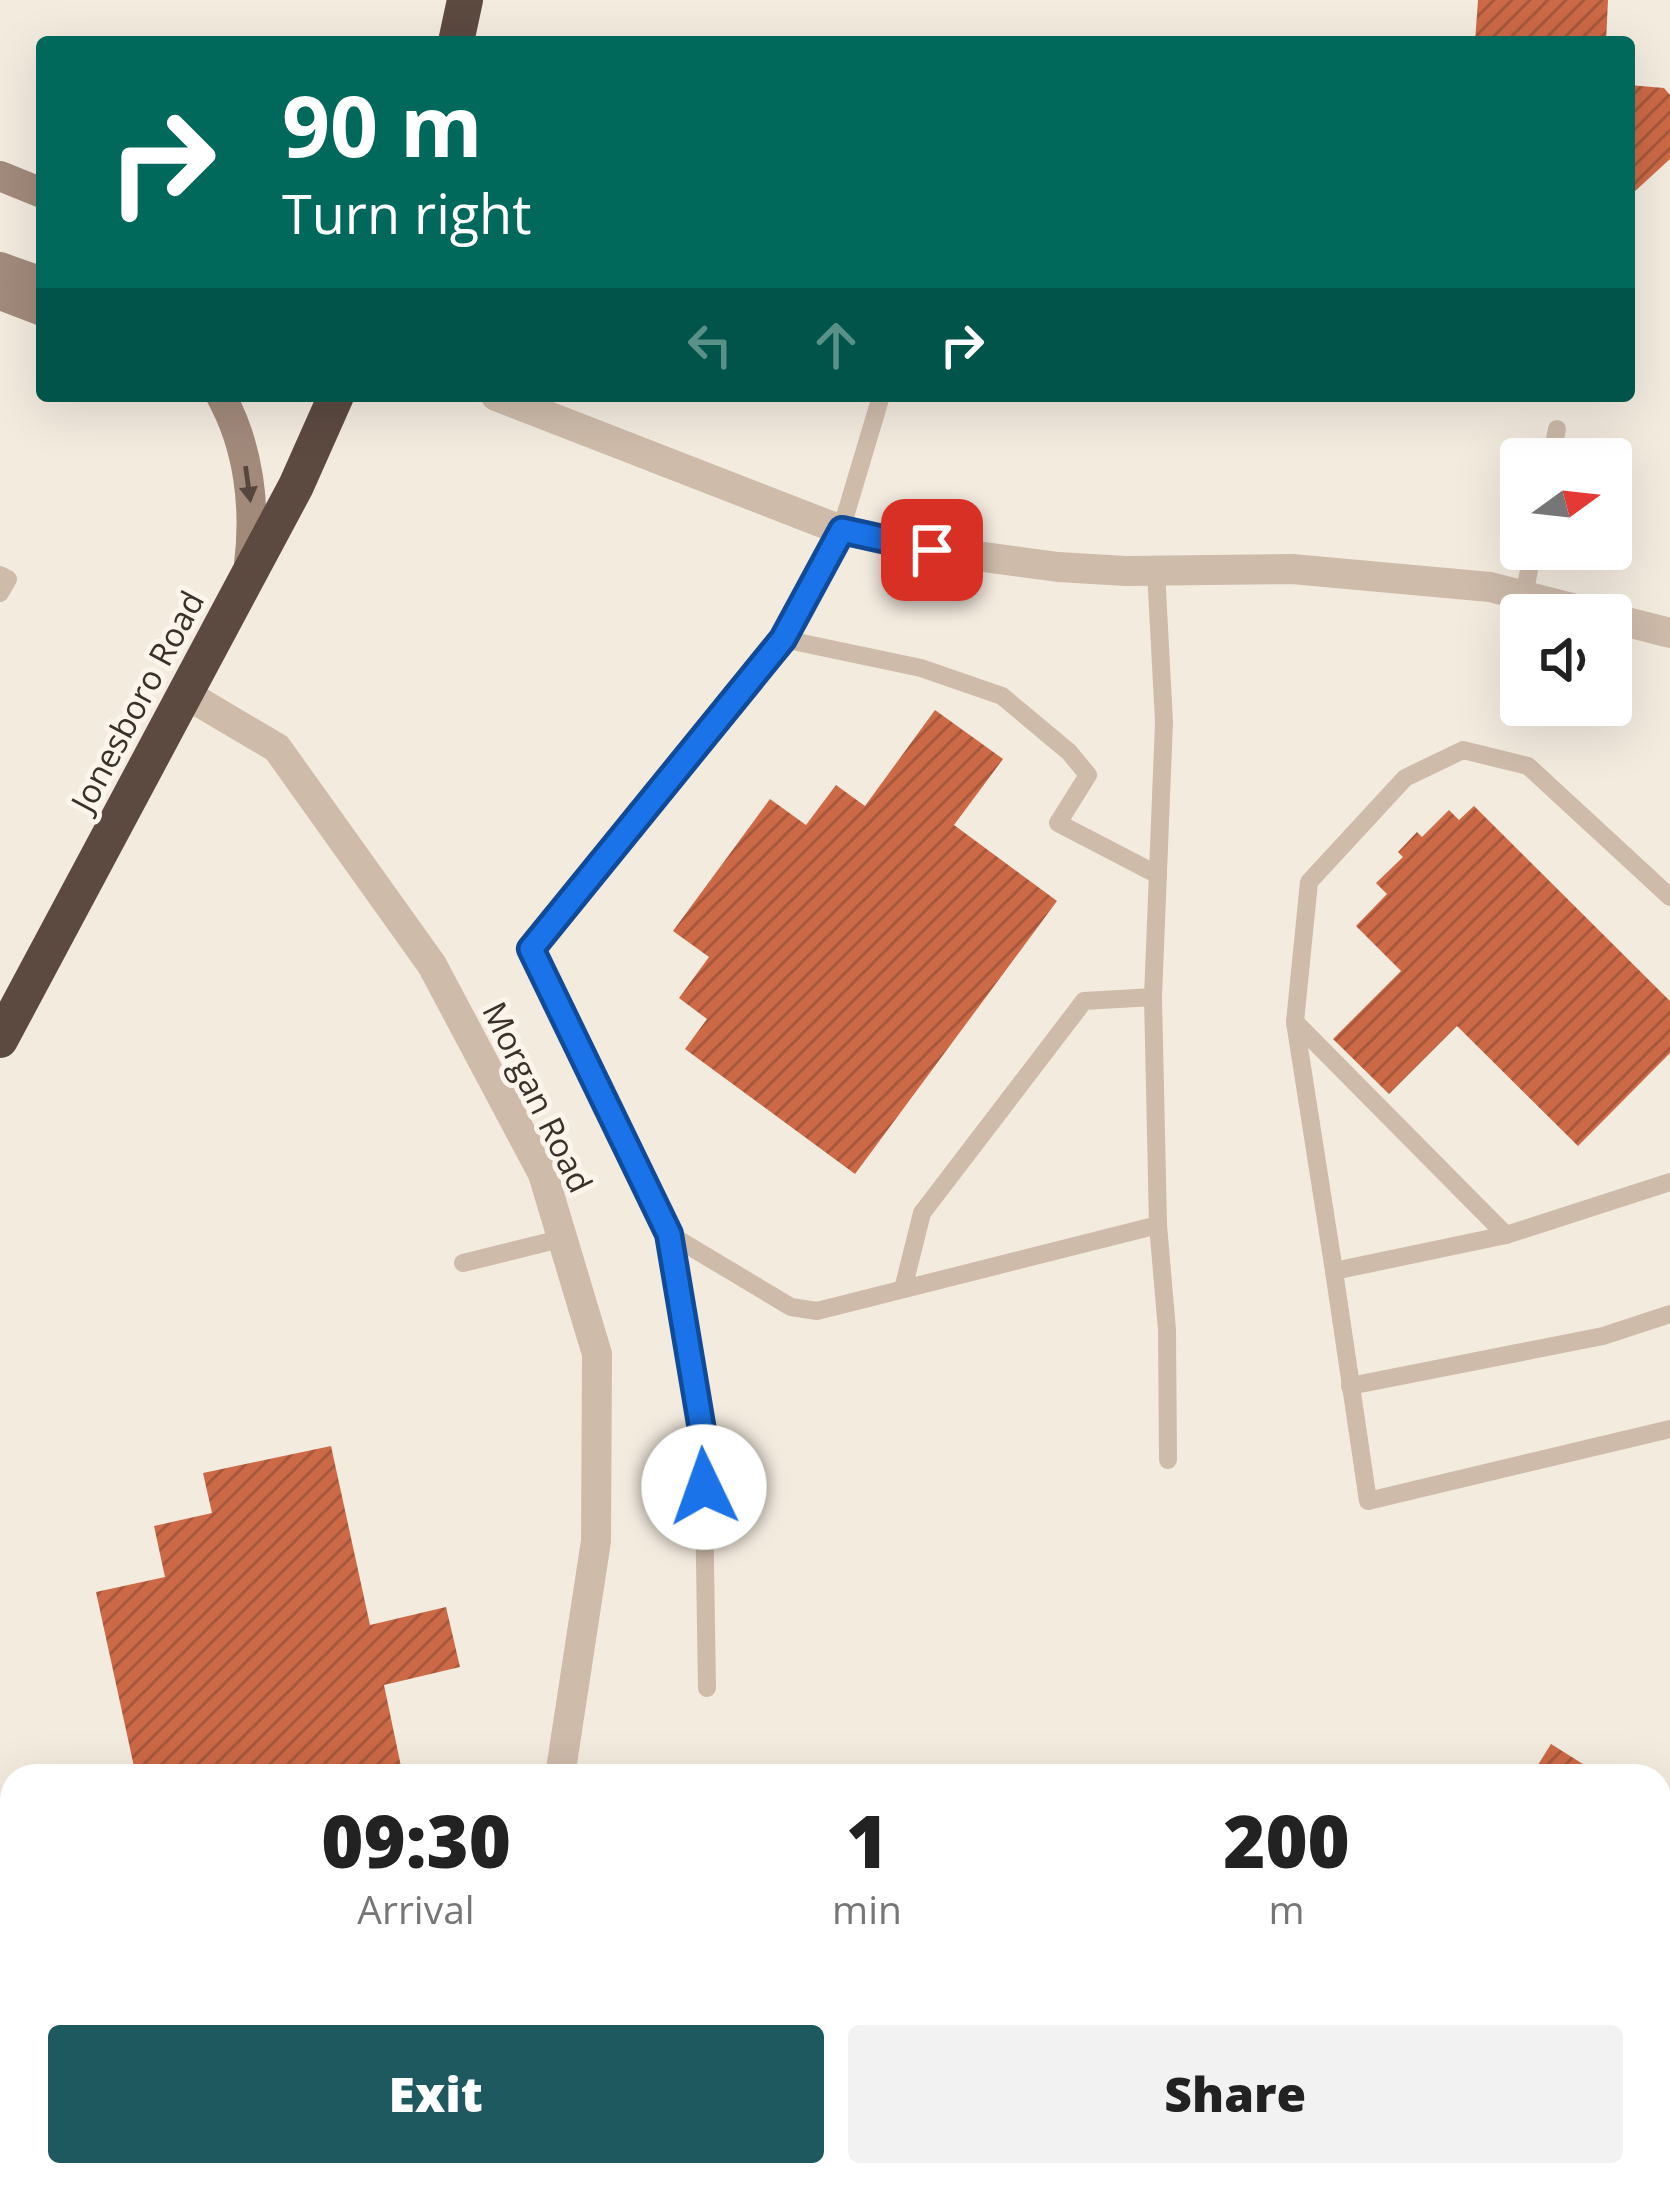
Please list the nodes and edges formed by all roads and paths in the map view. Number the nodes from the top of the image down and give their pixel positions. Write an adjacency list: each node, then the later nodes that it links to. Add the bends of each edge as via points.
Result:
1 (465, 0): 2 (highway)
2 (456, 36)
3 (0, 176): 4 (street)
4 (36, 191)
5 (0, 267): 6 (street)
6 (36, 280)
7 (0, 296): 8 (street)
8 (36, 309)
9 (224, 402): 18 (street, one-way to 18, via 249,485)
10 (333, 402): 18 (highway, Jonesboro Road)
11 (511, 402): 15 (street)
12 (878, 402): 15 (lane)
13 (1557, 429): 14 (lane)
14 (1555, 438)
15 (842, 530): 16 (street, via 1011,562); 23 (lane)
16 (1156, 571): 20 (street, via 1292,569); 25 (lane, via 1164,722)
17 (0, 575): 19 (lane, via 8,579)
18 (248, 578): 24 (highway, Jonesboro Road)
19 (0, 593)
20 (1516, 594)
21 (1632, 623): 22 (street)
22 (1670, 633)
23 (783, 639): 25 (lane, via 920,668 1002,696 1088,775 1058,823); 32 (lane, via 531,949)
24 (184, 693): 29 (highway, Jonesboro Road); 34 (street, Morgan Road, via 277,748 432,965 543,1174)
25 (1158, 875): 27 (lane)
26 (1670, 897): 28 (lane, via 1528,766 1463,750 1405,778 1309,882)
27 (1153, 997): 31 (lane); 37 (lane, via 1084,1001 922,1213)
28 (1295, 1022): 33 (lane); 36 (lane)
29 (1, 1034)
30 (1670, 1182): 33 (lane)
31 (1158, 1225): 37 (lane); 41 (lane)
32 (669, 1234): 37 (lane, via 791,1306 817,1311); 42 (lane, via 703,1436)
33 (1506, 1235): 36 (lane)
34 (564, 1238): 35 (lane); 43 (street, Morgan Road, via 597,1354 596,1541)
35 (463, 1263)
36 (1334, 1271): 39 (lane)
37 (903, 1289)
38 (1670, 1314): 39 (lane, via 1603,1336)
39 (1350, 1386): 40 (lane, via 1368,1501)
40 (1670, 1429)
41 (1168, 1460)
42 (707, 1688)
43 (562, 1764)

